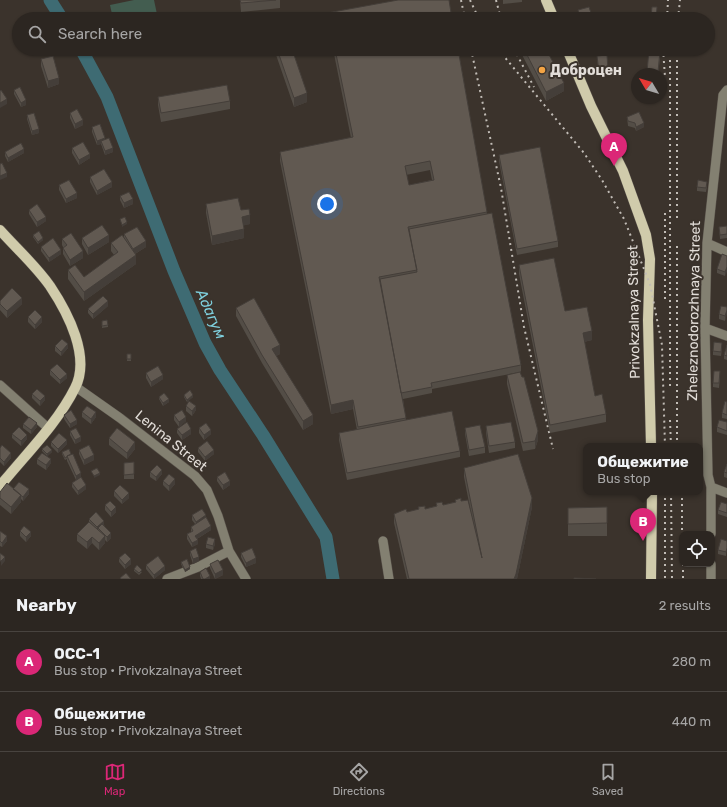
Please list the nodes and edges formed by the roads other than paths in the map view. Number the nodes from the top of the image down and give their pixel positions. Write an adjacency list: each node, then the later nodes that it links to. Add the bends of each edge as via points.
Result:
1 (546, 0): 2 (main road)
2 (551, 12)
3 (570, 56): 14 (main road, Privokzalnaya Street, via 623,171 646,236 650,259 648,320)
4 (727, 90): 5 (street, Zheleznodorozhnaya Street, via 722,95)
5 (725, 110): 7 (street, Zheleznodorozhnaya Street)
6 (0, 230): 12 (main road, via 50,286 78,340 81,368)
7 (707, 243): 8 (street); 9 (street, Zheleznodorozhnaya Street)
8 (727, 252)
9 (705, 328): 10 (street); 16 (street, Zheleznodorozhnaya Street, via 708,476)
10 (727, 336)
11 (0, 385): 13 (street)
12 (76, 387): 13 (main road); 21 (street, Lenina Street, via 195,476 215,507)
13 (48, 428): 15 (main road)
14 (651, 443)
15 (0, 486)
16 (711, 487): 17 (street); 19 (street, Zheleznodorozhnaya Street)
17 (727, 493)
18 (652, 495): 26 (main road)
19 (711, 531)
20 (383, 541): 25 (street)
21 (229, 551): 23 (street); 24 (street, Lenina Street)
22 (711, 567): 27 (street)
23 (167, 579)
24 (246, 579)
25 (389, 579)
26 (651, 579)
27 (711, 579)

